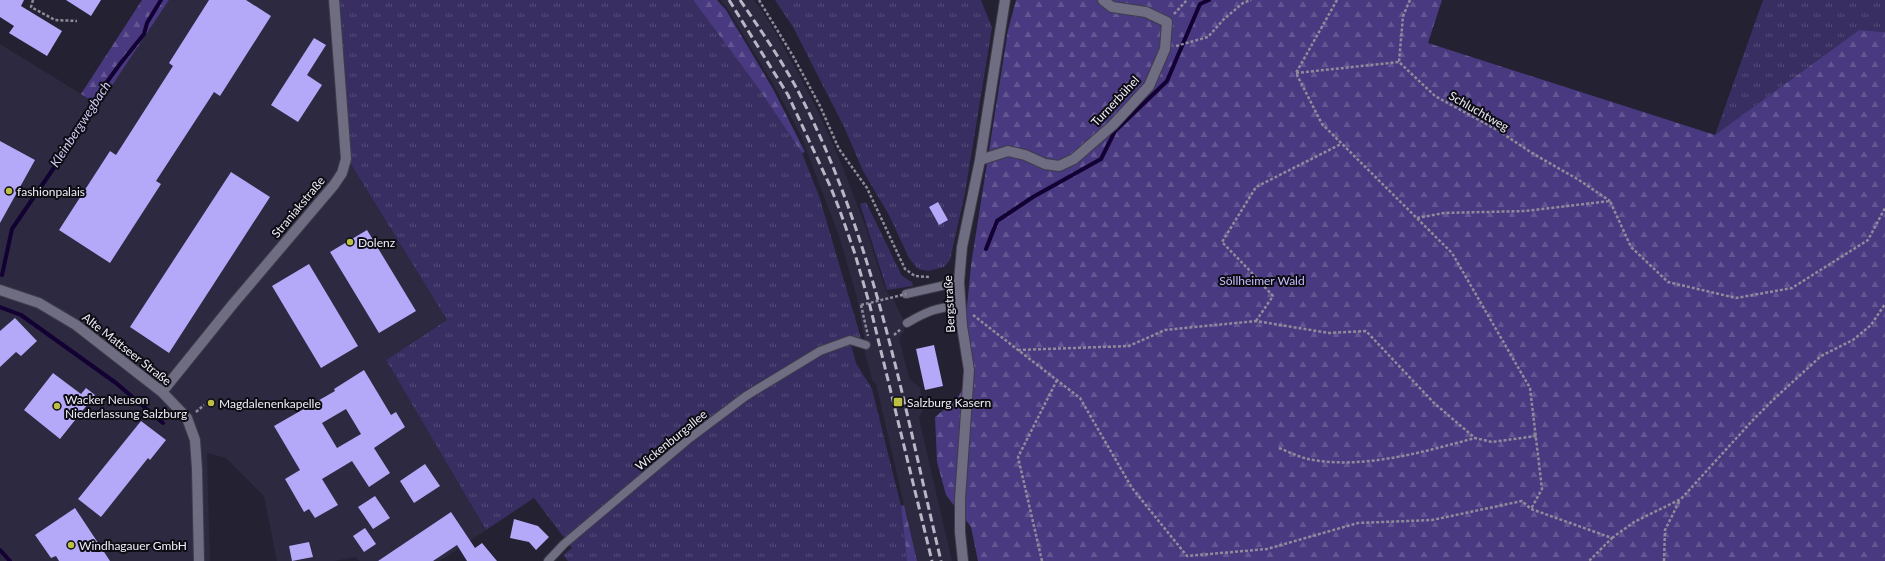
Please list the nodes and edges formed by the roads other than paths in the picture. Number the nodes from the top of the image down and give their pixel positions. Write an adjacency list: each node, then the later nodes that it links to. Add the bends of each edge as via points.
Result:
1 (334, 0): 11 (street, Straniakstraße, via 346,160 342,173)
2 (1103, 0): 4 (street, Turnerbühel, via 1112,7 1146,12 1167,22 1165,49 1149,86 1113,125 1074,159 1059,166 1045,164 1008,151)
3 (1004, 3): 4 (street, Bergstraße)
4 (980, 160): 5 (street, Bergstraße, via 962,247)
5 (959, 282): 7 (lane); 8 (street, Bergstraße)
6 (0, 290): 11 (street, Alte Mattseer Straße, via 39,303 76,325)
7 (906, 294)
8 (961, 307): 9 (lane, via 934,308); 14 (street, Bergstraße, via 969,370 960,499)
9 (907, 323)
10 (867, 343): 13 (lane, Wickenburgallee, via 850,340 820,351 746,396 690,438 564,544)
11 (162, 392): 12 (street, Alte Mattseer Straße, via 187,418 194,440)
12 (199, 561)
13 (548, 561)
14 (962, 561)

